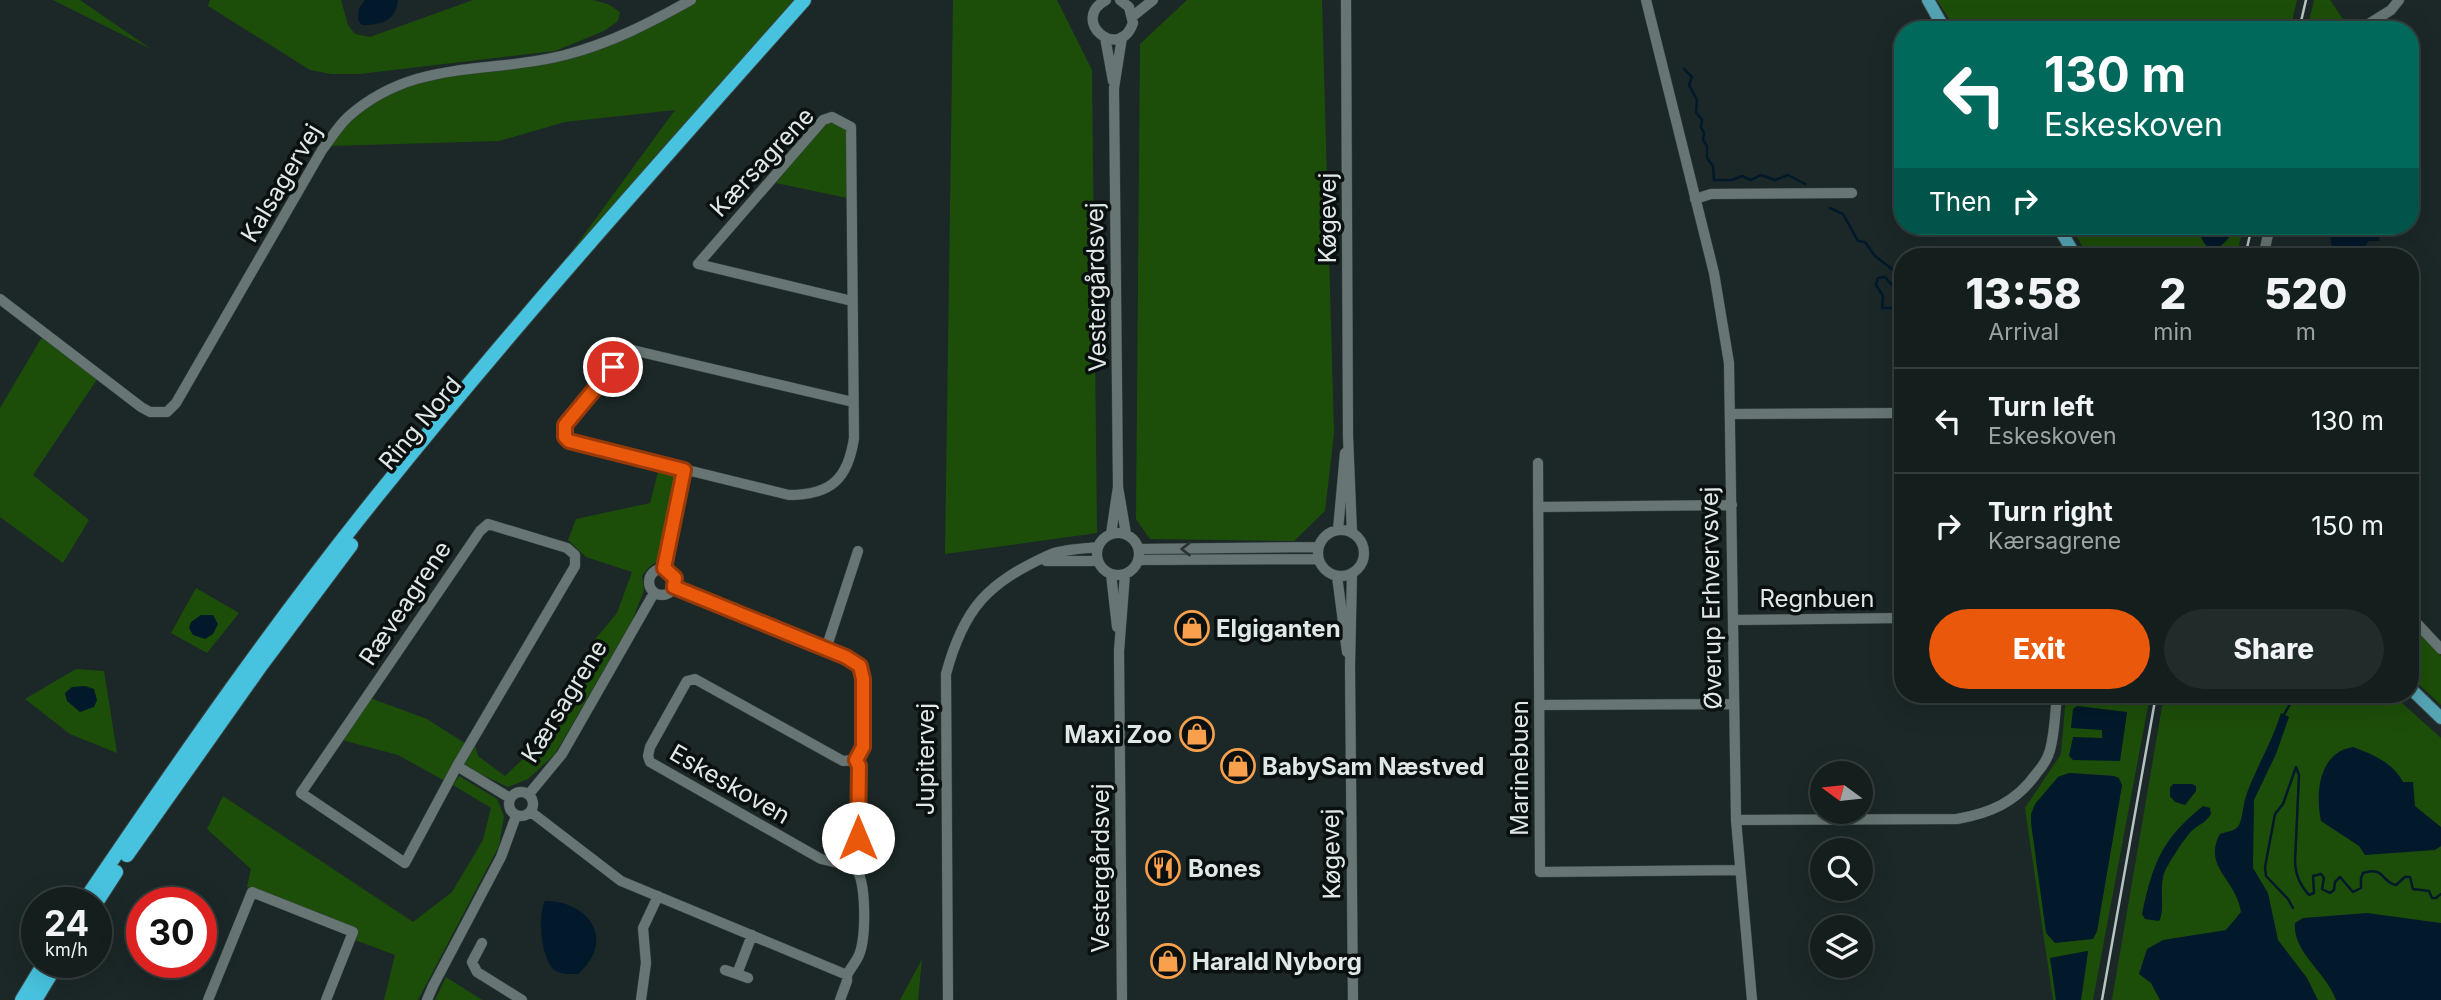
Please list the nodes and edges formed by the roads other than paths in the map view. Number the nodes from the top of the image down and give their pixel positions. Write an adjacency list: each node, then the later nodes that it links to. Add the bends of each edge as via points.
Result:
1 (691, 0): 19 (street, Kalsagervej, via 609,43 562,56 433,74 401,83 346,118 322,150 167,412 141,407)
2 (804, 0): 69 (highway, via 390,480 253,657)
3 (816, 0): 70 (highway, Ring Nord, via 539,314 397,486 262,664)
4 (1106, 0): 14 (street, Vestergårdsvej, via 1096,8 1093,21)
5 (1153, 0): 11 (street)
6 (1346, 0): 24 (street, Køgevej)
7 (1644, 0): 18 (street, Øverup Erhvervsvej)
8 (1928, 0): 12 (main road)
9 (2399, 0): 13 (street)
10 (1126, 1): 11 (street)
11 (1133, 16): 15 (street, Vestergårdsvej, via 1131,29)
12 (1940, 21)
13 (2373, 21)
14 (1105, 37): 15 (street); 16 (street, Vestergårdsvej)
15 (1122, 37): 16 (street, Vestergårdsvej)
16 (1114, 88): 27 (street, Vestergårdsvej)
17 (1852, 193): 18 (street, via 1711,194)
18 (1696, 199): 23 (street, Øverup Erhvervsvej, via 1726,333)
19 (0, 299)
20 (852, 301): 20 (street, Kærsagrene, via 851,127 832,117 823,120 698,264); 21 (street, Kærsagrene)
21 (853, 402): 26 (street, Kærsagrene, via 854,438 846,470 820,491 789,495); 26 (street, Kærsagrene, via 628,349 565,425 565,437)
22 (1894, 413): 23 (street)
23 (1730, 414): 28 (street, Øverup Erhvervsvej)
24 (1348, 436): 30 (street, Køgevej); 31 (street, Køgevej)
25 (1538, 463): 29 (street, Marinebuen)
26 (684, 470): 41 (street)
27 (1118, 486): 32 (street, Vestergårdsvej); 33 (street, Vestergårdsvej)
28 (1731, 505): 29 (street); 49 (street, Øverup Erhvervsvej)
29 (1538, 506): 58 (street, Marinebuen)
30 (1338, 530): 31 (street); 35 (street, via 1324,537)
31 (1352, 533): 42 (street, via 1364,550 1362,563)
32 (1111, 534): 33 (street); 34 (street)
33 (1126, 534): 37 (street)
34 (1098, 547): 39 (street, Jupitervej, via 1049,555); 40 (street)
35 (1318, 547): 37 (street, one-way to 37); 38 (street)
36 (858, 551): 51 (street)
37 (1139, 554): 38 (street); 44 (street)
38 (1318, 559): 45 (street, via 1323,569)
39 (1042, 561): 40 (street, Jupitervej); 88 (street, Jupitervej, via 1024,566 978,602 965,620 946,674)
40 (1098, 561): 43 (street)
41 (664, 568): 46 (street, via 675,578); 47 (street, via 653,571 649,578)
42 (1352, 573): 45 (street); 54 (street, Køgevej)
43 (1111, 574): 44 (street); 53 (street, Vestergårdsvej)
44 (1125, 574): 53 (street, Vestergårdsvej)
45 (1337, 576): 54 (street, Køgevej)
46 (674, 587): 47 (street, via 663,595); 51 (street)
47 (654, 593): 62 (street, Kærsagrene, via 562,754)
48 (1894, 618): 49 (street, Regnbuen)
49 (1733, 620): 57 (street, Øverup Erhvervsvej)
50 (2419, 626): 52 (street)
51 (826, 649): 60 (street, via 855,662 863,672 863,747)
52 (2441, 649)
53 (1119, 651): 89 (street, Vestergårdsvej)
54 (1350, 666): 90 (street, Køgevej)
55 (2419, 697): 59 (main road)
56 (2056, 703): 66 (street, via 2050,752 2039,771 2007,803 1984,814 1957,819)
57 (1733, 704): 58 (street); 66 (street, Øverup Erhvervsvej)
58 (1539, 705): 68 (street, Marinebuen, via 1540,872)
59 (2441, 718)
60 (856, 760): 67 (street); 67 (street, Eskeskoven, via 843,761 695,679 682,688 648,756 656,766 821,859)
61 (457, 766): 61 (street, Ræveagrene, via 575,566 575,555 567,548 488,524 480,531 302,793 405,863); 63 (street)
62 (529, 794): 63 (street, via 517,792); 64 (street, via 534,805)
63 (510, 798): 65 (street, via 510,810)
64 (531, 812): 65 (street); 71 (street, via 621,881)
65 (516, 816): 84 (street, via 501,857)
66 (1736, 820): 68 (street, Øverup Erhvervsvej)
67 (855, 867): 76 (street, via 863,880 863,939)
68 (1740, 870): 91 (street, Øverup Erhvervsvej)
69 (94, 887)
70 (107, 887)
71 (658, 896): 72 (street); 86 (street, via 643,928 646,963)
72 (752, 935): 75 (street); 76 (street)
73 (482, 943): 85 (street, via 472,962 477,972)
74 (725, 970): 75 (street)
75 (737, 974): 79 (street)
76 (847, 975): 87 (street)
77 (35, 978): 80 (highway)
78 (48, 978): 81 (highway)
79 (748, 978)
80 (22, 1000)
81 (35, 1000)
82 (208, 1000): 83 (street, via 252,892 353,932)
83 (326, 1000)
84 (427, 1000)
85 (522, 1000)
86 (640, 1000)
87 (840, 1000)
88 (947, 1000)
89 (1122, 1000)
90 (1353, 1000)
91 (1752, 1000)

